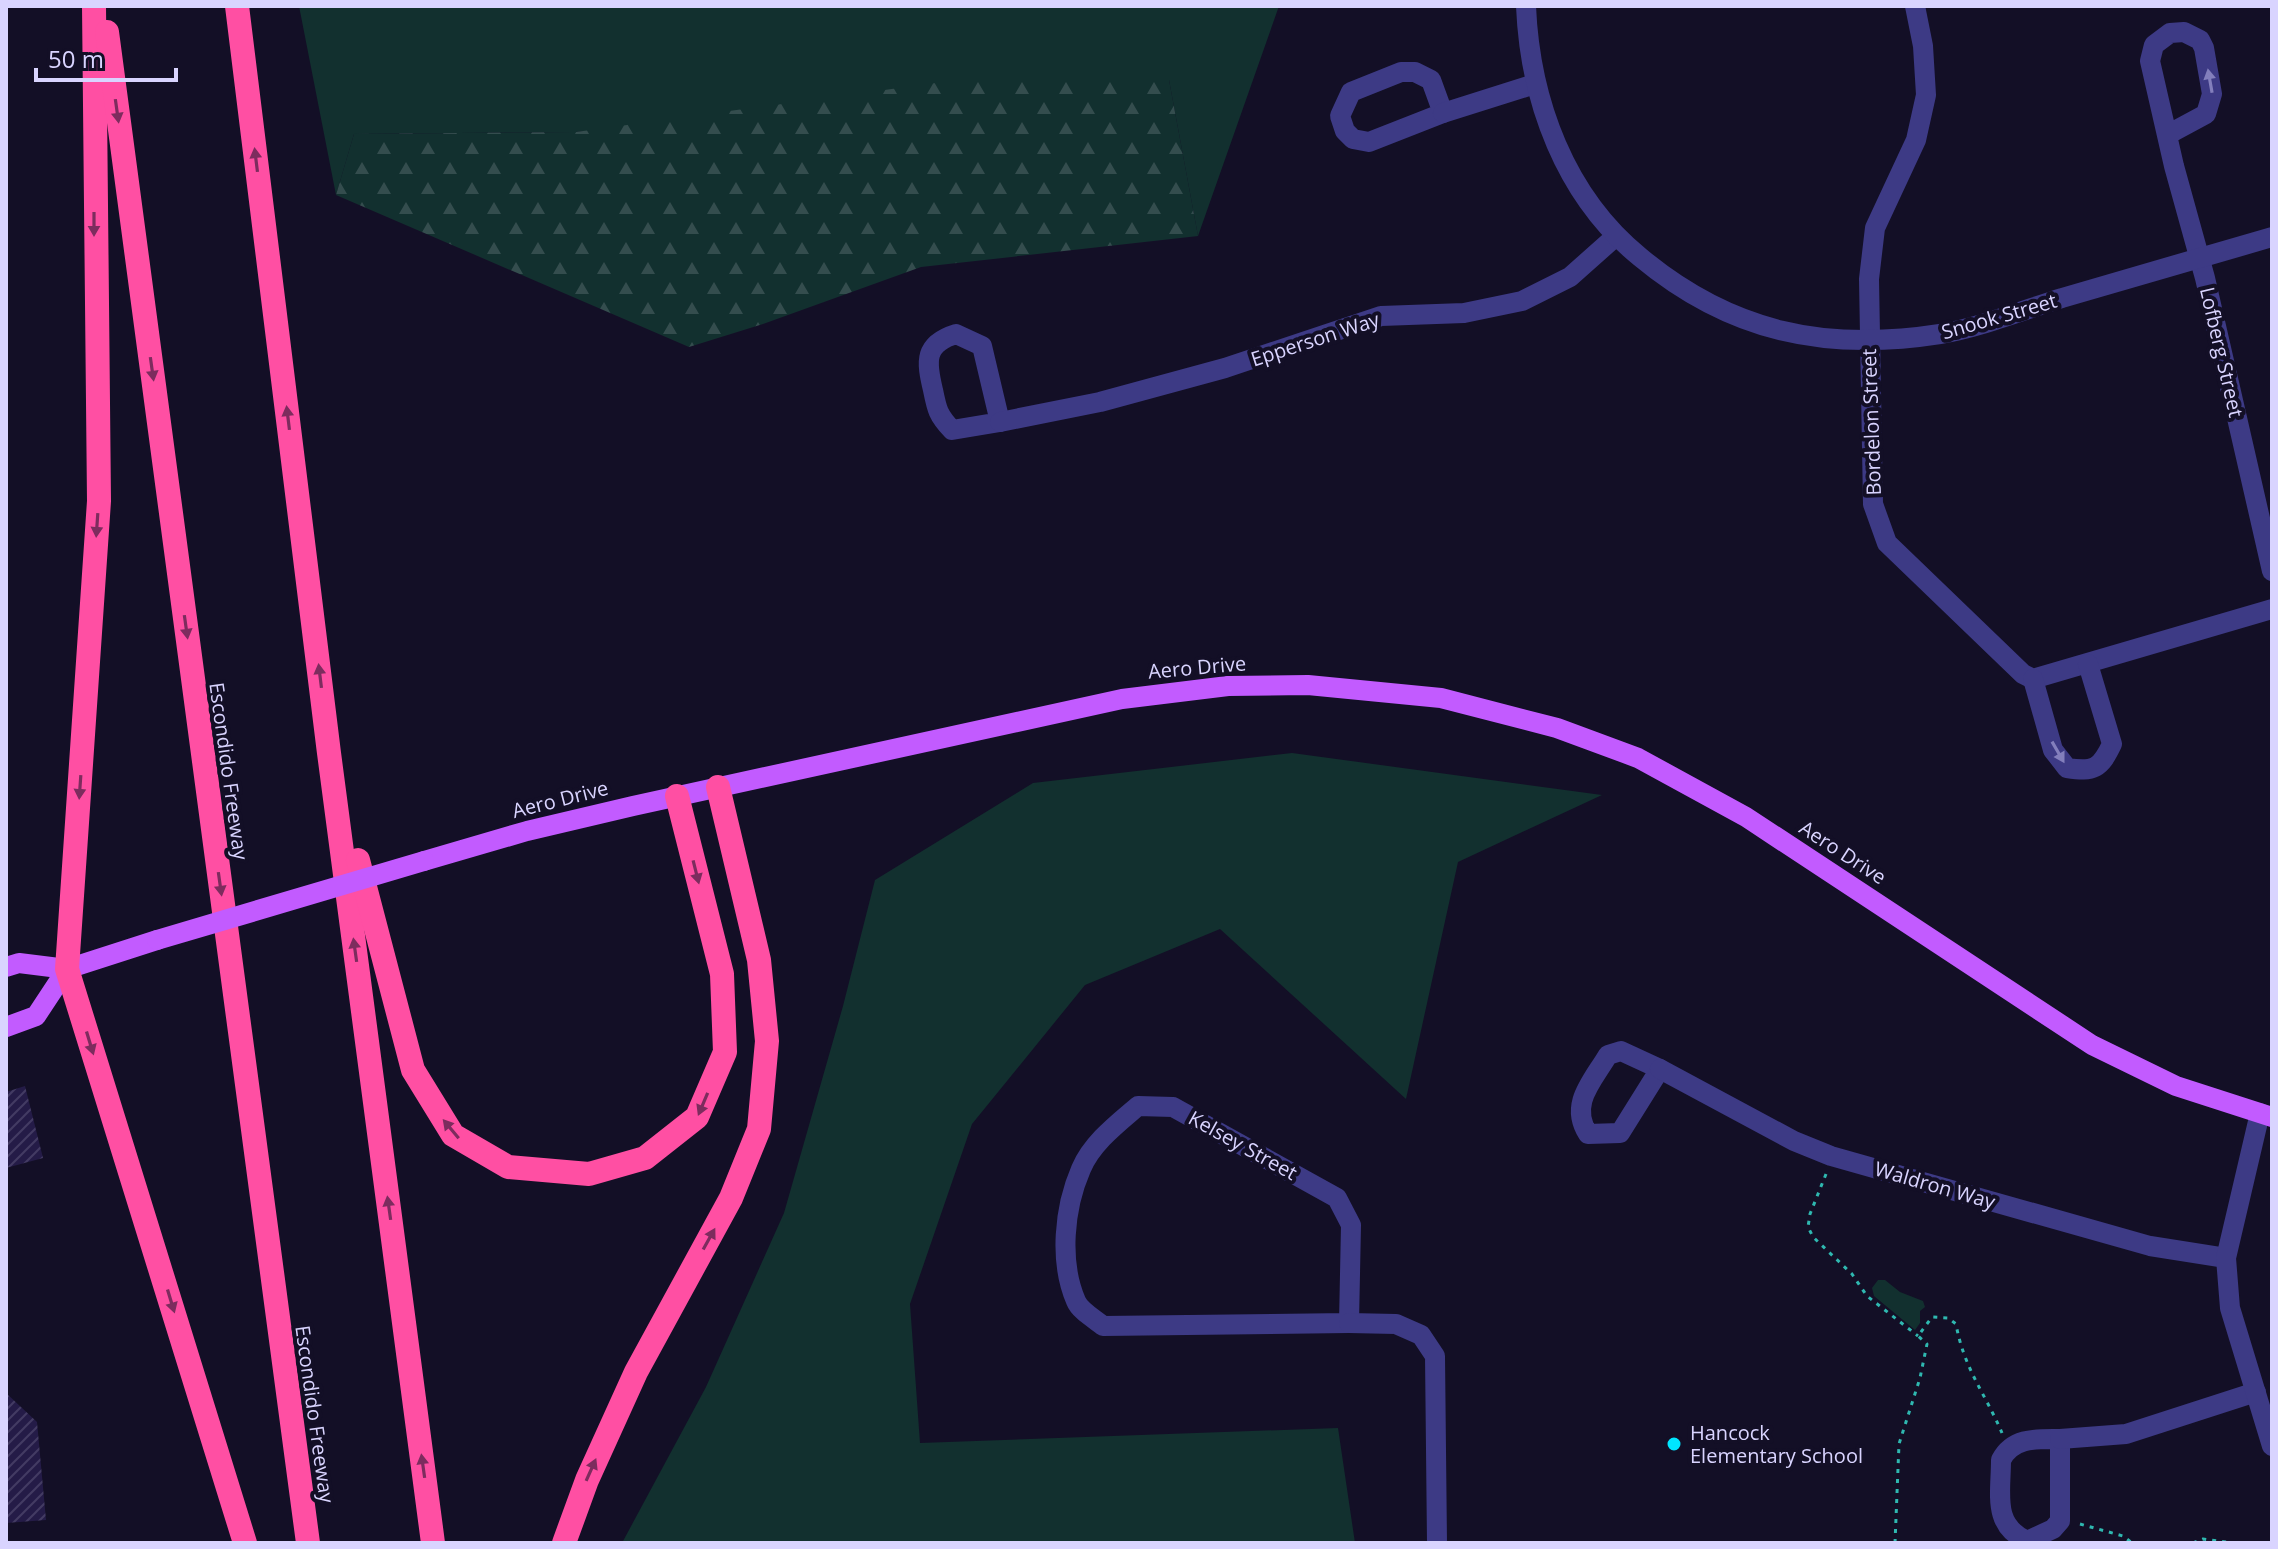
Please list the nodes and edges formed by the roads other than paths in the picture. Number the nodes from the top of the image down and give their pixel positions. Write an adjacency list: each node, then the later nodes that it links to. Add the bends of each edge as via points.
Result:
1 (94, 6): 22 (highway, one-way to 22, via 99,501)
2 (103, 6): 32 (highway, Escondido Freeway, one-way to 32)
3 (237, 6): 18 (highway, one-way to 3)
4 (1526, 6): 6 (street, Snook Street)
5 (1915, 6): 12 (street, Bordelon Street, via 1926,95 1916,140 1875,228)
6 (1535, 84): 7 (street); 9 (street, Snook Street, via 1552,135 1582,193)
7 (1443, 113): 7 (street, via 1431,80 1401,72 1351,92 1340,116 1353,139 1369,142)
8 (2167, 135): 8 (street, Lofberg Street, one-way to 8, via 2206,114 2212,94 2204,48 2184,32 2170,33 2154,45 2150,61); 11 (street, Lofberg Street)
9 (1615, 237): 12 (street, Snook Street, via 1672,284 1738,318 1810,339); 13 (street, Epperson Way, via 1570,277 1522,301 1464,313 1381,316 1225,368)
10 (2272, 237): 11 (street, Snook Street)
11 (2200, 257): 12 (street, Snook Street, via 1943,334); 14 (street, Lofberg Street)
12 (1869, 342): 17 (street, Bordelon Street, via 1873,504 1887,543)
13 (1000, 422): 13 (street, Epperson Way, via 982,346 956,334 941,339 927,364 939,416 952,430)
14 (2272, 571)
15 (2272, 609): 16 (street)
16 (2088, 664): 17 (street); 17 (street, one-way to 16, via 2053,750 2067,768 2087,771 2103,762 2112,744)
17 (2033, 679)
18 (329, 753): 20 (highway, one-way to 18, via 722,974 725,1052 697,1117 645,1158 589,1174 508,1167 453,1135 413,1070); 33 (highway, one-way to 18)
19 (718, 787): 20 (main road, Aero Drive); 25 (main road, Aero Drive, via 1137,697 1228,686 1308,685 1441,698 1557,728 1638,758 1746,817 2092,1045 2176,1086); 34 (highway, one-way to 19, via 636,1372 731,1198 759,1129 767,1041 759,960)
20 (677, 796): 22 (main road, Aero Drive, bridge, via 527,831)
21 (6, 967): 22 (main road, Aero Drive, via 19,963)
22 (67, 969): 23 (main road, via 36,1016); 31 (highway, one-way to 31)
23 (6, 1027)
24 (1660, 1069): 24 (street, Waldron Way, via 1621,1051 1608,1055 1579,1105 1579,1121 1588,1134 1620,1133); 26 (street, Waldron Way, via 1834,1157 2150,1246)
25 (2268, 1113): 26 (street)
26 (2226, 1258): 28 (street, via 2230,1308)
27 (1349, 1323): 27 (street, Kelsey Street, via 1103,1326 1077,1304 1067,1267 1067,1213 1081,1168 1104,1135 1138,1106 1173,1107 1337,1198 1351,1225); 35 (street, Kelsey Street, via 1396,1324 1421,1335 1435,1356)
28 (2256, 1392): 29 (street, via 2126,1434); 30 (street)
29 (2060, 1439): 29 (street, via 2060,1521 2027,1541 2011,1534 2001,1516 2001,1460 2023,1440)
30 (2272, 1446)
31 (245, 1543)
32 (308, 1543)
33 (433, 1543)
34 (564, 1543)
35 (1437, 1543)

